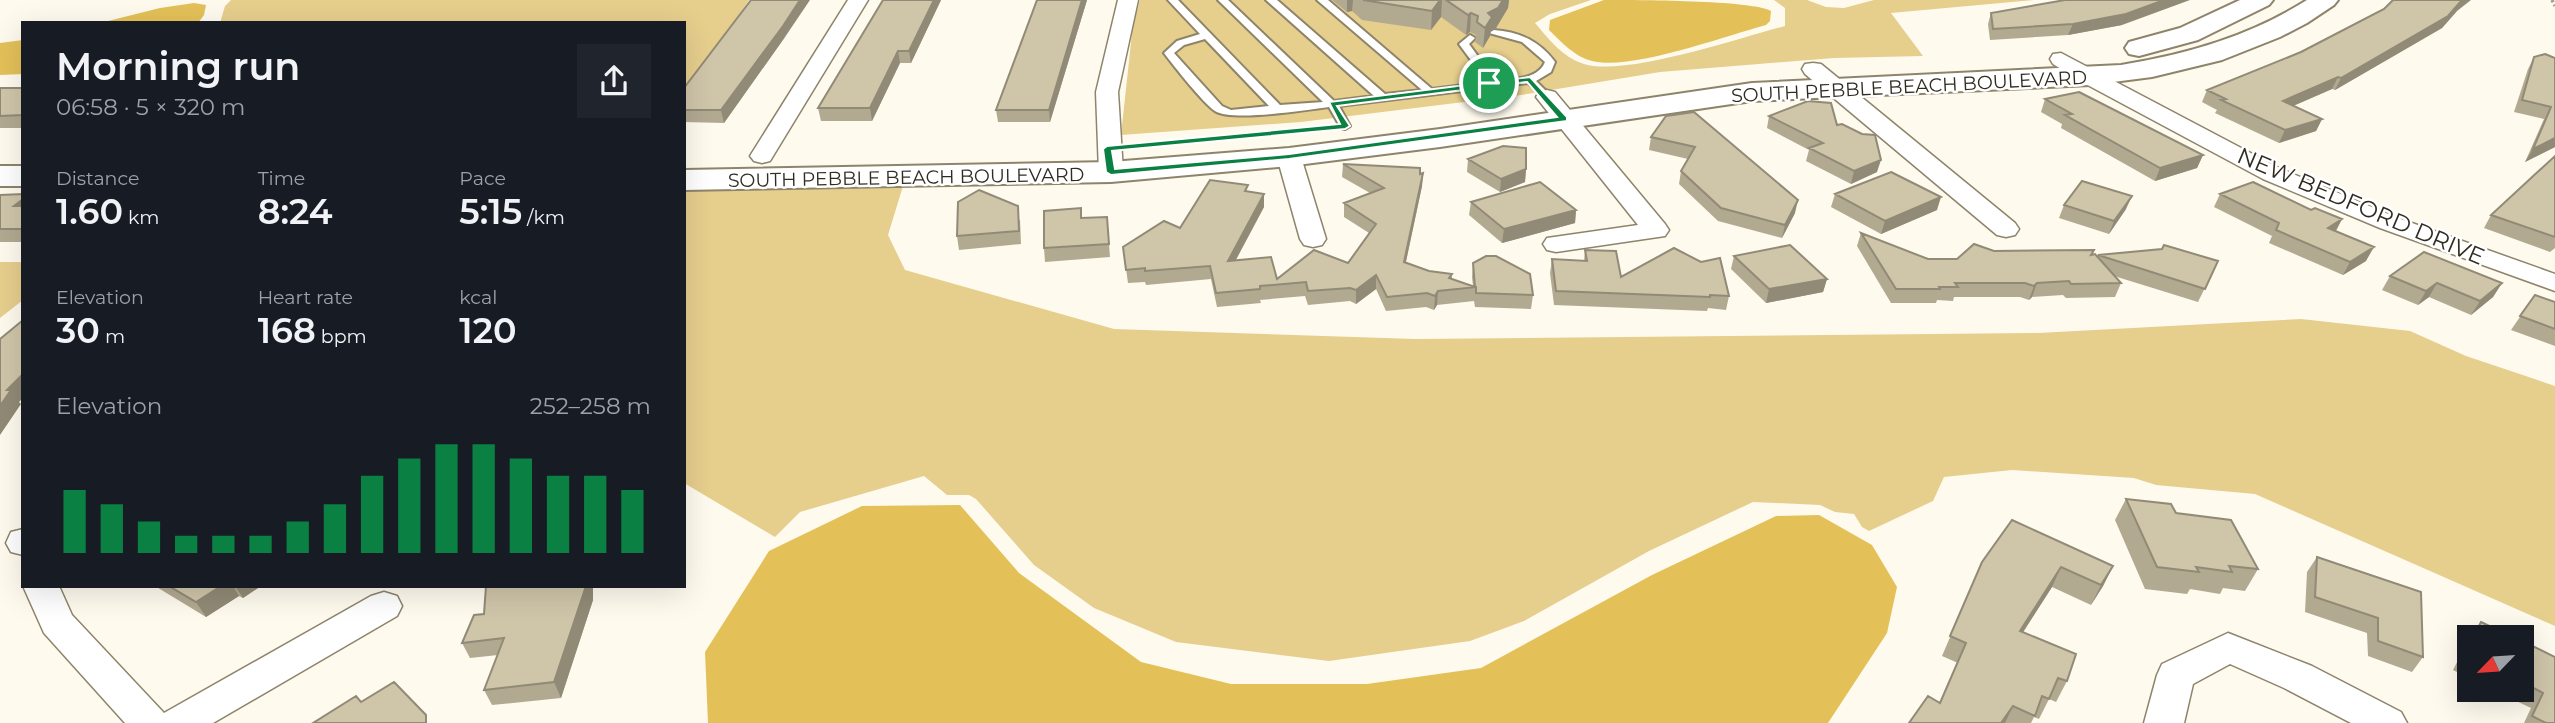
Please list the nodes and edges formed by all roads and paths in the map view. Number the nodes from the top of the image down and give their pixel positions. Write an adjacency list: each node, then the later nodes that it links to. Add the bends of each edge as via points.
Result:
1 (858, 0): 27 (street)
2 (1128, 0): 29 (street, via 1107,92)
3 (1174, 0): 12 (lane)
4 (1223, 0): 23 (lane)
5 (1272, 0): 20 (lane)
6 (1322, 0): 19 (lane)
7 (2260, 0): 14 (street, SOUTH PEBBLE BEACH BOULEVARD, via 2189,34 2136,49)
8 (2325, 0): 16 (street, SOUTH PEBBLE BEACH BOULEVARD, via 2297,19 2219,53 2166,67)
9 (2552, 0): 10 (path)
10 (2555, 6)
11 (1494, 33): 21 (lane, via 1515,34 1538,47 1550,62)
12 (1207, 36): 22 (lane); 22 (lane, via 1180,43 1169,53 1218,108 1230,113)
13 (1470, 38): 17 (lane, via 1464,44 1469,54)
14 (2061, 59): 15 (street, SOUTH PEBBLE BEACH BOULEVARD); 16 (street, NEW BEDFORD DRIVE)
15 (1813, 69): 18 (street); 21 (street, SOUTH PEBBLE BEACH BOULEVARD, via 1732,71)
16 (2090, 78): 18 (street, SOUTH PEBBLE BEACH BOULEVARD); 36 (street, NEW BEDFORD DRIVE, via 2272,173 2389,223)
17 (1504, 82): 19 (lane); 21 (lane)
18 (1836, 89): 21 (street, SOUTH PEBBLE BEACH BOULEVARD); 33 (street)
19 (1428, 90): 20 (lane)
20 (1382, 97): 23 (lane)
21 (1547, 99): 23 (street, SOUTH PEBBLE BEACH BOULEVARD); 28 (street, SOUTH PEBBLE BEACH BOULEVARD); 35 (street, via 1656,230)
22 (1278, 110): 23 (lane)
23 (1339, 115): 29 (street, SOUTH PEBBLE BEACH BOULEVARD)
24 (0, 150): 25 (street)
25 (21, 150)
26 (686, 155): 27 (street, SOUTH PEBBLE BEACH BOULEVARD)
27 (762, 156): 29 (street, SOUTH PEBBLE BEACH BOULEVARD)
28 (1289, 157): 29 (street, SOUTH PEBBLE BEACH BOULEVARD); 34 (street)
29 (1109, 160): 32 (street, SOUTH PEBBLE BEACH BOULEVARD, via 802,180)
30 (0, 176): 31 (street)
31 (21, 176)
32 (686, 180)
33 (2006, 229)
34 (1313, 239)
35 (1556, 244)
36 (2555, 283)
37 (42, 588): 39 (street, via 57,623)
38 (384, 606): 40 (street)
39 (149, 723)
40 (179, 723)
41 (2164, 723): 42 (street, via 2176,675 2228,647)
42 (2387, 723)

